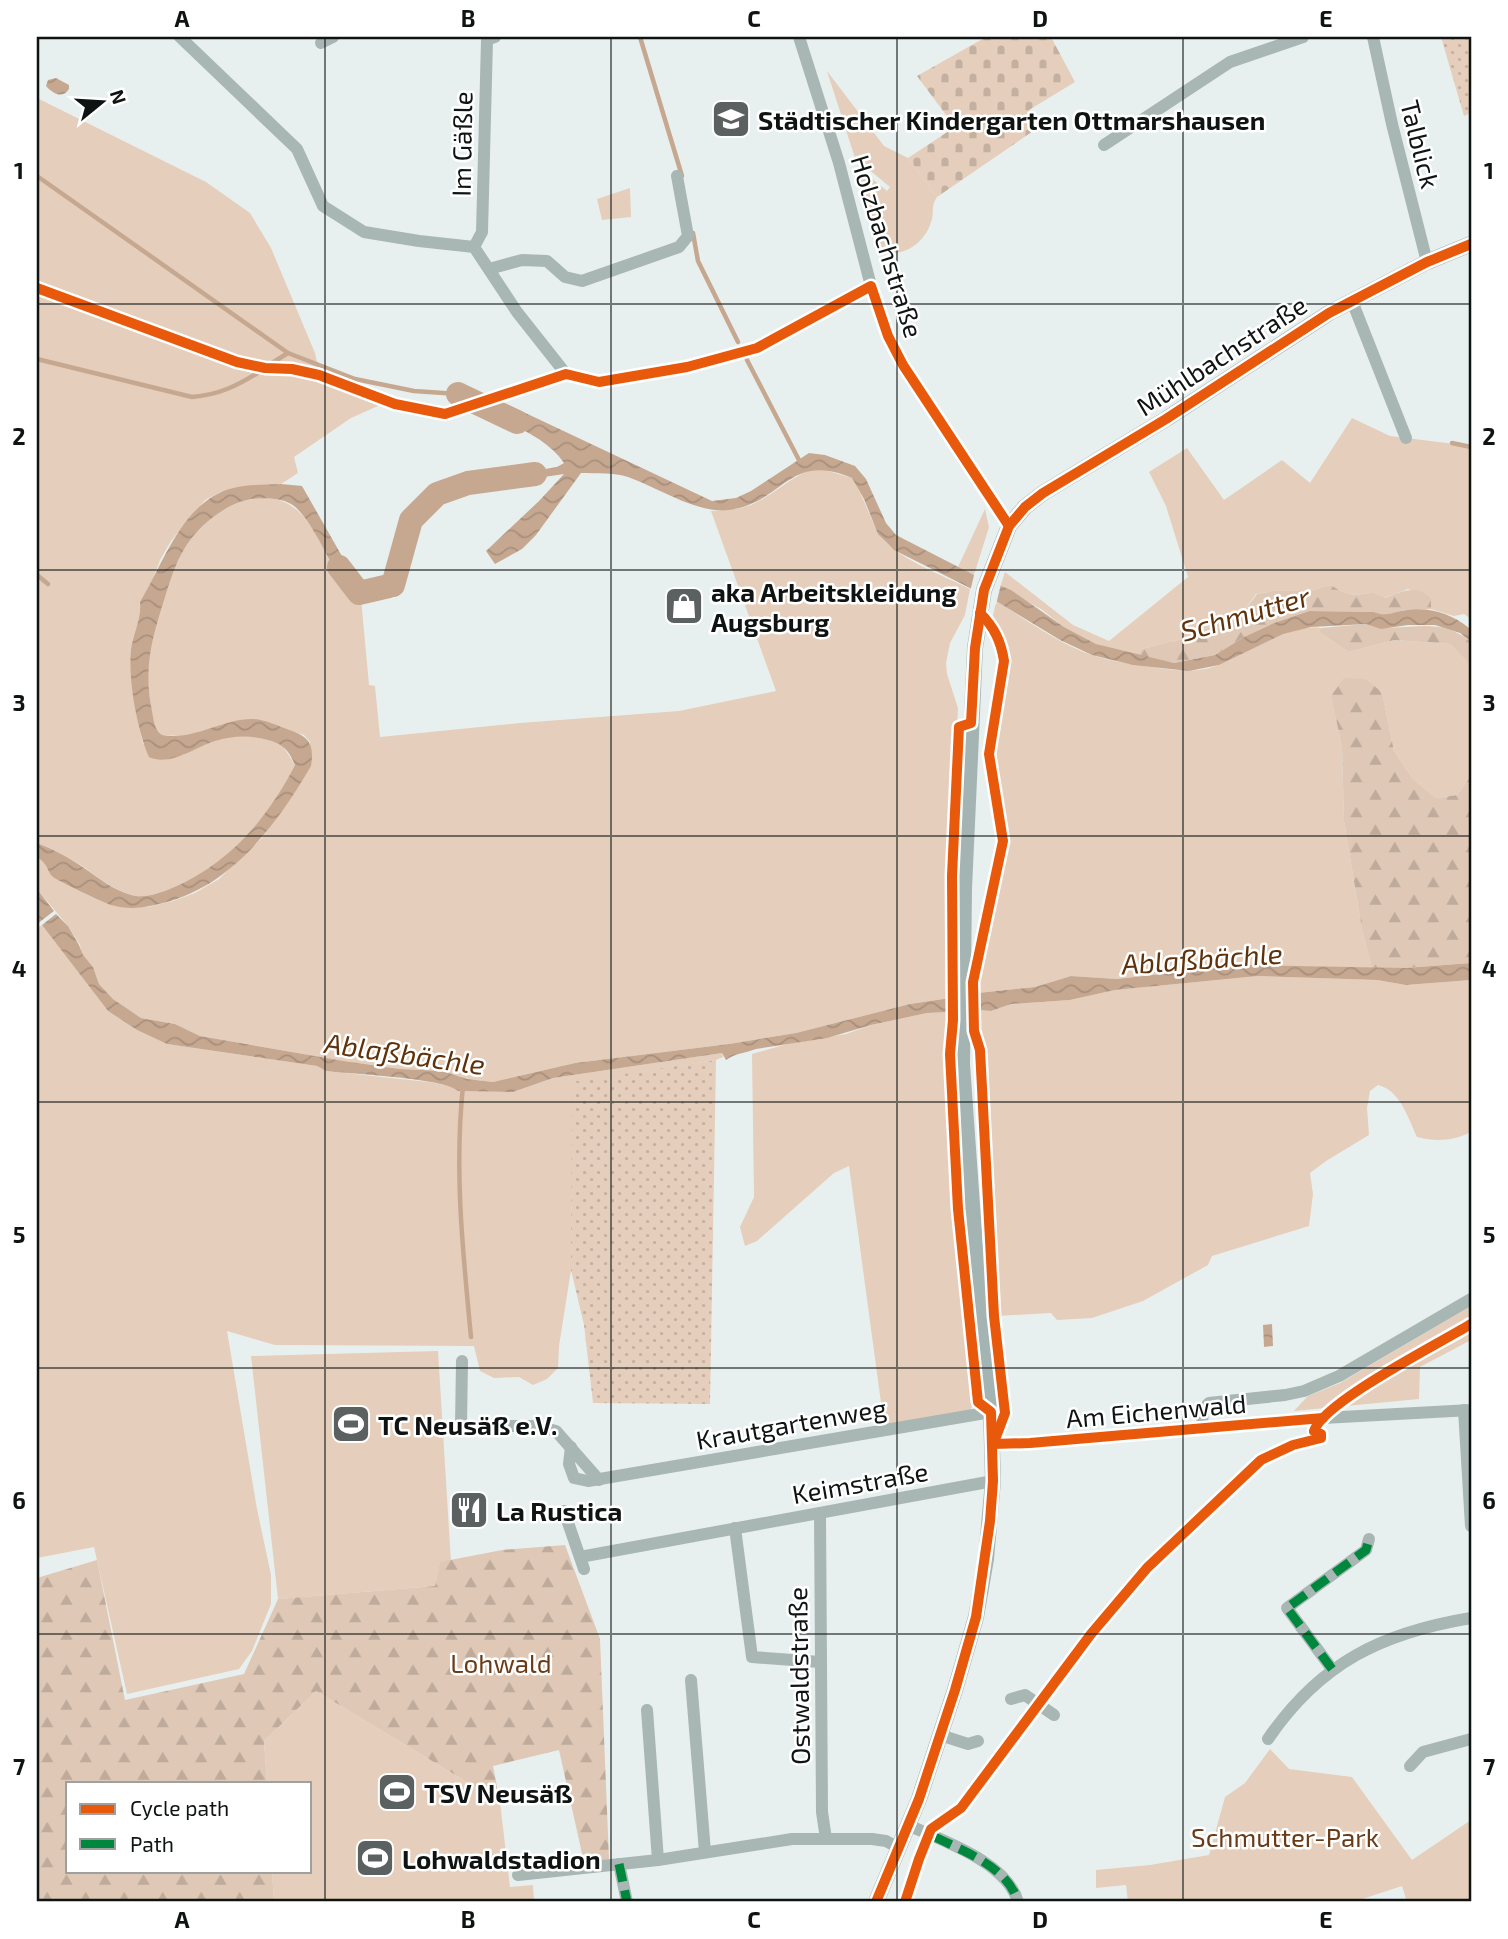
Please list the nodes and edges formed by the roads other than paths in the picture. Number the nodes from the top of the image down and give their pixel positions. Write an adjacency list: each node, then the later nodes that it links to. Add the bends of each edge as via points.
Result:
1 (180, 37): 9 (street, via 297,149 323,206 364,232)
2 (799, 37): 12 (street, Holzbachstraße)
3 (1303, 37): 6 (street, via 1230,62)
4 (1373, 37): 10 (street, Talblick)
5 (486, 38): 9 (street, Im Gäßle, via 482,232)
6 (1104, 145)
7 (677, 176): 11 (street, via 688,236 679,247 582,281 565,277 547,261 522,260)
8 (1471, 244): 10 (street, Mühlbachstraße)
9 (474, 247): 11 (street)
10 (1427, 262): 13 (street, Mühlbachstraße)
11 (489, 270): 14 (street)
12 (871, 286): 14 (street, via 757,348 687,367 599,382); 17 (street, Holzbachstraße, via 903,365)
13 (1352, 302): 16 (street); 17 (street, Mühlbachstraße, via 1043,493)
14 (566, 374): 15 (street)
15 (445, 414)
16 (1406, 438)
17 (1009, 526): 21 (street, via 980,613 964,889 962,1063)
18 (1471, 1299): 22 (street, Am Eichenwald, via 1339,1376 1304,1391 1209,1404 1202,1413)
19 (462, 1361): 24 (street, via 461,1426 546,1427)
20 (1468, 1410): 22 (street, Am Eichenwald); 29 (street)
21 (992, 1412): 23 (street); 25 (street, Krautgartenweg)
22 (1203, 1429): 23 (street, Am Eichenwald)
23 (993, 1444): 26 (street)
24 (571, 1447): 25 (street); 25 (street, Krautgartenweg, via 573,1478)
25 (599, 1480)
26 (993, 1480): 28 (street, Keimstraße); 39 (street, via 978,1605)
27 (564, 1511): 30 (street, Keimstraße, via 582,1563)
28 (820, 1513): 30 (street, Keimstraße); 33 (street, Ostwaldstraße)
29 (1471, 1526)
30 (735, 1528): 33 (street, via 752,1657)
31 (1369, 1539): 34 (street, via 1366,1550 1287,1608)
32 (1471, 1618): 34 (street, via 1386,1640)
33 (820, 1662): 45 (street, Ostwaldstraße)
34 (1332, 1670): 40 (street, via 1306,1691)
35 (691, 1680): 47 (street)
36 (1011, 1699): 38 (street, via 1025,1695)
37 (647, 1710): 48 (street)
38 (1054, 1715)
39 (940, 1735): 42 (street, via 968,1744); 44 (street)
40 (1268, 1739)
41 (1471, 1739): 43 (street, via 1423,1752)
42 (978, 1741)
43 (1410, 1766)
44 (908, 1825): 46 (street); 53 (street, via 993,1868 1011,1885)
45 (826, 1839): 46 (street, via 872,1839); 47 (street)
46 (897, 1847): 52 (street)
47 (705, 1852): 48 (street)
48 (657, 1860): 49 (street)
49 (619, 1864): 50 (street); 51 (street)
50 (518, 1875)
51 (627, 1902)
52 (876, 1902)
53 (1018, 1902)

